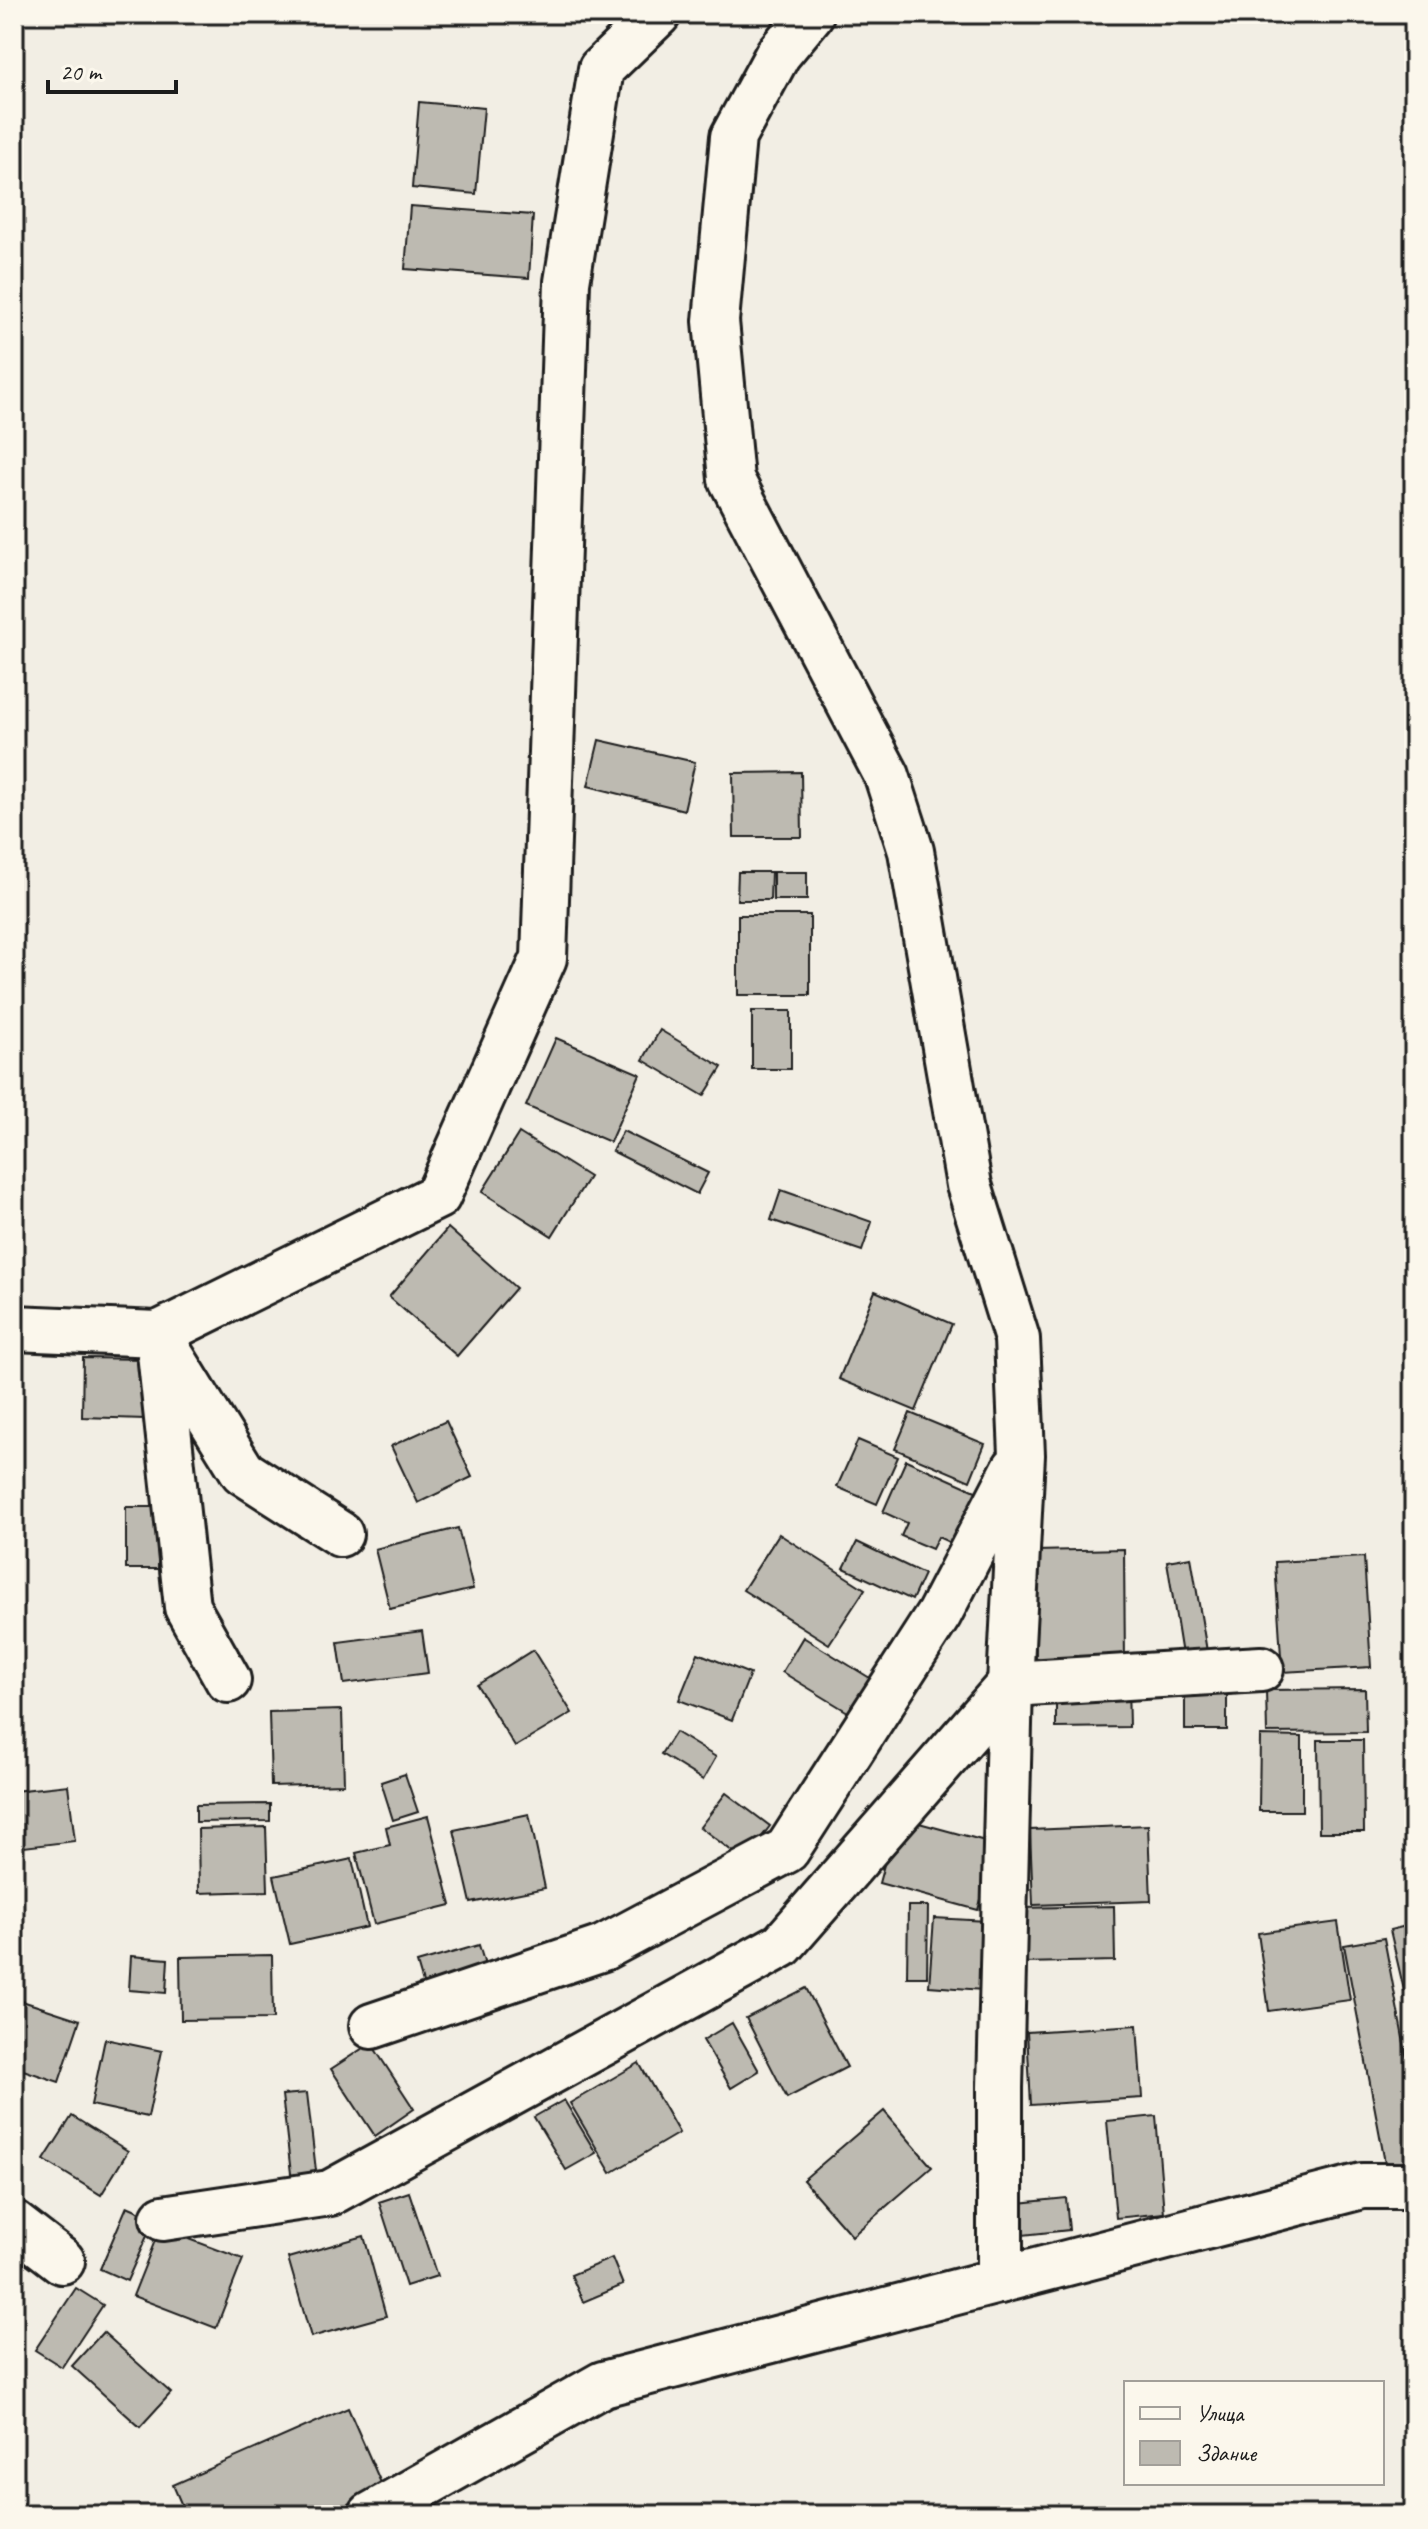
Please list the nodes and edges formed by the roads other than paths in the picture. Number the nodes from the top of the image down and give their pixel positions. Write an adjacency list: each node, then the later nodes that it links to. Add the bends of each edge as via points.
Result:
1 (658, 14): 4 (street, via 601,69 567,282 544,958 438,1196)
2 (811, 14): 5 (street, via 778,54 733,137 716,321 731,479 887,776 911,851 969,1185 1017,1339)
3 (14, 1328): 4 (street)
4 (158, 1334): 6 (street, via 243,1472); 8 (street, via 187,1607)
5 (1022, 1455): 9 (street); 10 (street, via 939,1614 787,1850 603,1948)
6 (340, 1534)
7 (1261, 1669): 9 (street)
8 (228, 1680)
9 (1010, 1684): 12 (street, via 782,1945 330,2193); 15 (street)
10 (372, 2026)
11 (1414, 2186): 15 (street, via 1362,2186)
12 (163, 2218)
13 (14, 2224): 14 (street)
14 (62, 2261)
15 (1000, 2281): 16 (street, via 603,2384)
16 (371, 2515)

